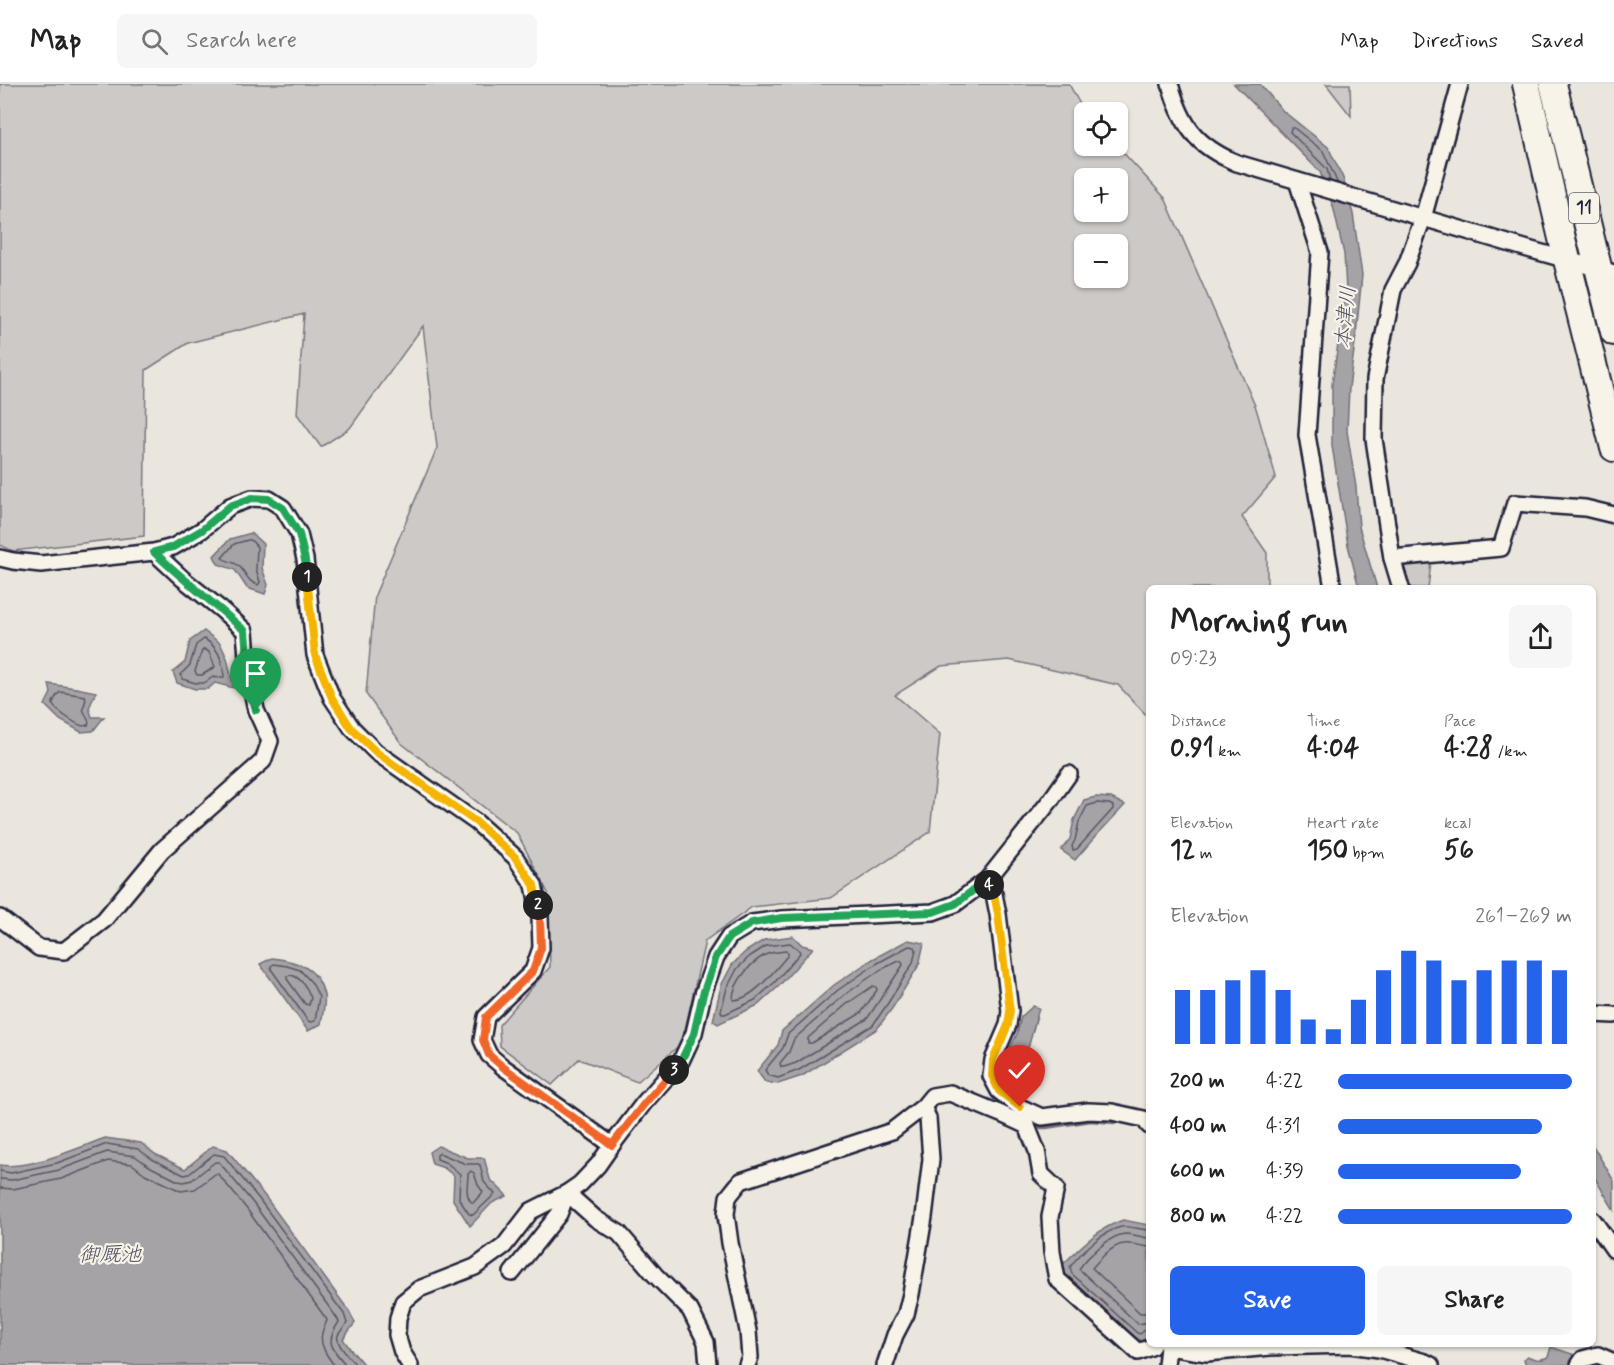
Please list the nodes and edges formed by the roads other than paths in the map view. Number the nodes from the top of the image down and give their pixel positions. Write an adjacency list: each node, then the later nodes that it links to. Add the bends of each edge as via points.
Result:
1 (1170, 84): 5 (street, via 1185,123 1203,144 1237,163)
2 (1460, 84): 6 (street)
3 (1526, 84): 7 (highway, 11)
4 (1553, 84): 8 (highway, 11)
5 (1300, 182): 6 (street); 15 (street, via 1320,252 1307,435)
6 (1423, 218): 7 (street); 14 (street, via 1393,290 1375,379 1374,439)
7 (1567, 260): 8 (street); 10 (highway, 11)
8 (1606, 270): 9 (highway, 11)
9 (1614, 332)
10 (1614, 448)
11 (1614, 515): 14 (street, via 1584,508 1515,503 1501,548)
12 (154, 552): 13 (street, via 41,564); 19 (street, via 245,631 256,710 270,741 263,761 162,850 104,920 64,951 39,948); 24 (street, via 173,547 202,530 230,506 252,498 269,499 283,508 299,534 305,560 315,655 332,698 351,728 376,752 476,822 515,857 534,885 541,948 533,971 486,1017 483,1040 489,1055)
13 (0, 558)
14 (1392, 558): 16 (street)
15 (1332, 585)
16 (1400, 585)
17 (1070, 774): 18 (street)
18 (987, 880): 23 (street, via 998,914 1010,1011 993,1060 992,1076 999,1091 1042,1118 1088,1111 1112,1112); 24 (street, via 955,904 933,912 782,918 752,923 729,937 716,957 694,1034 681,1061)
19 (0, 918)
20 (1596, 1014): 21 (street)
21 (1614, 1016)
22 (923, 1107): 29 (street, via 933,1096 950,1093 1027,1126 1041,1174 1056,1188 1050,1217 1057,1279 1138,1352); 38 (street, via 892,1131 741,1181 728,1197 726,1214 748,1331); 39 (street, via 928,1118 931,1159 924,1217 906,1314)
23 (1146, 1122)
24 (612, 1145): 25 (street, via 598,1165)
25 (567, 1193): 28 (street, via 559,1214); 36 (street, via 531,1211 504,1246 475,1267 419,1289 403,1302 397,1335); 37 (street, via 596,1219 620,1233 690,1310 706,1342)
26 (1596, 1224): 27 (street)
27 (1614, 1250)
28 (512, 1274)
29 (1151, 1347)
30 (1163, 1347): 40 (street)
31 (1174, 1347): 34 (street, via 1207,1353)
32 (1270, 1347): 34 (street)
33 (1364, 1347): 41 (street)
34 (1223, 1348)
35 (1614, 1362): 42 (street, via 1598,1355 1583,1359)
36 (410, 1365)
37 (708, 1365)
38 (747, 1365)
39 (885, 1365)
40 (1166, 1365)
41 (1431, 1365)
42 (1579, 1365)

